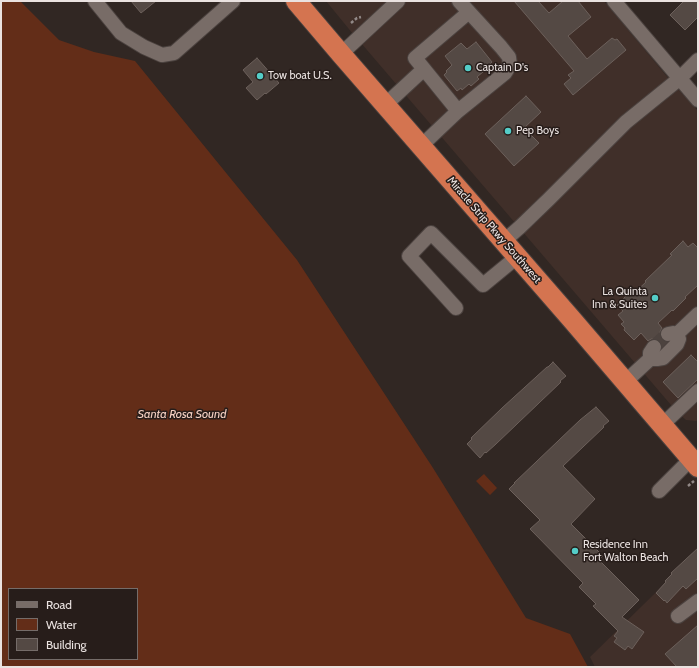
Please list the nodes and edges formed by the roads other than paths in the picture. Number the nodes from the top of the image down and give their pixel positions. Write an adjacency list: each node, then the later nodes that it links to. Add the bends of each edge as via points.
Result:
1 (95, 1): 2 (street, via 121,33 144,48 162,55 174,53)
2 (233, 1)
3 (296, 1): 8 (highway, Miracle Strip Pkwy Southwest)
4 (398, 1): 8 (street)
5 (459, 1): 7 (street)
6 (614, 1): 11 (street)
7 (469, 12): 10 (street, via 416,58); 14 (street, via 500,47 510,65 505,73)
8 (341, 54): 13 (highway, Miracle Strip Pkwy Southwest)
9 (698, 60): 11 (street)
10 (424, 69): 13 (street); 14 (street)
11 (679, 79): 12 (street); 16 (street, via 626,122)
12 (698, 100)
13 (385, 104): 15 (highway, Miracle Strip Pkwy Southwest)
14 (458, 111): 15 (street)
15 (421, 146): 16 (highway, Miracle Strip Pkwy Southwest)
16 (504, 241): 17 (highway, Miracle Strip Pkwy Southwest)
17 (517, 257): 18 (street, via 483,285 431,233 409,256); 20 (highway, Miracle Strip Pkwy Southwest)
18 (456, 308)
19 (698, 314): 20 (street, via 673,334 679,339 677,344 663,358 657,360 652,353)
20 (625, 382): 22 (highway, Miracle Strip Pkwy Southwest)
21 (698, 391): 22 (street)
22 (662, 425): 23 (highway, Miracle Strip Pkwy Southwest)
23 (694, 463): 24 (street)
24 (659, 491)
25 (698, 601): 26 (street)
26 (678, 616)

